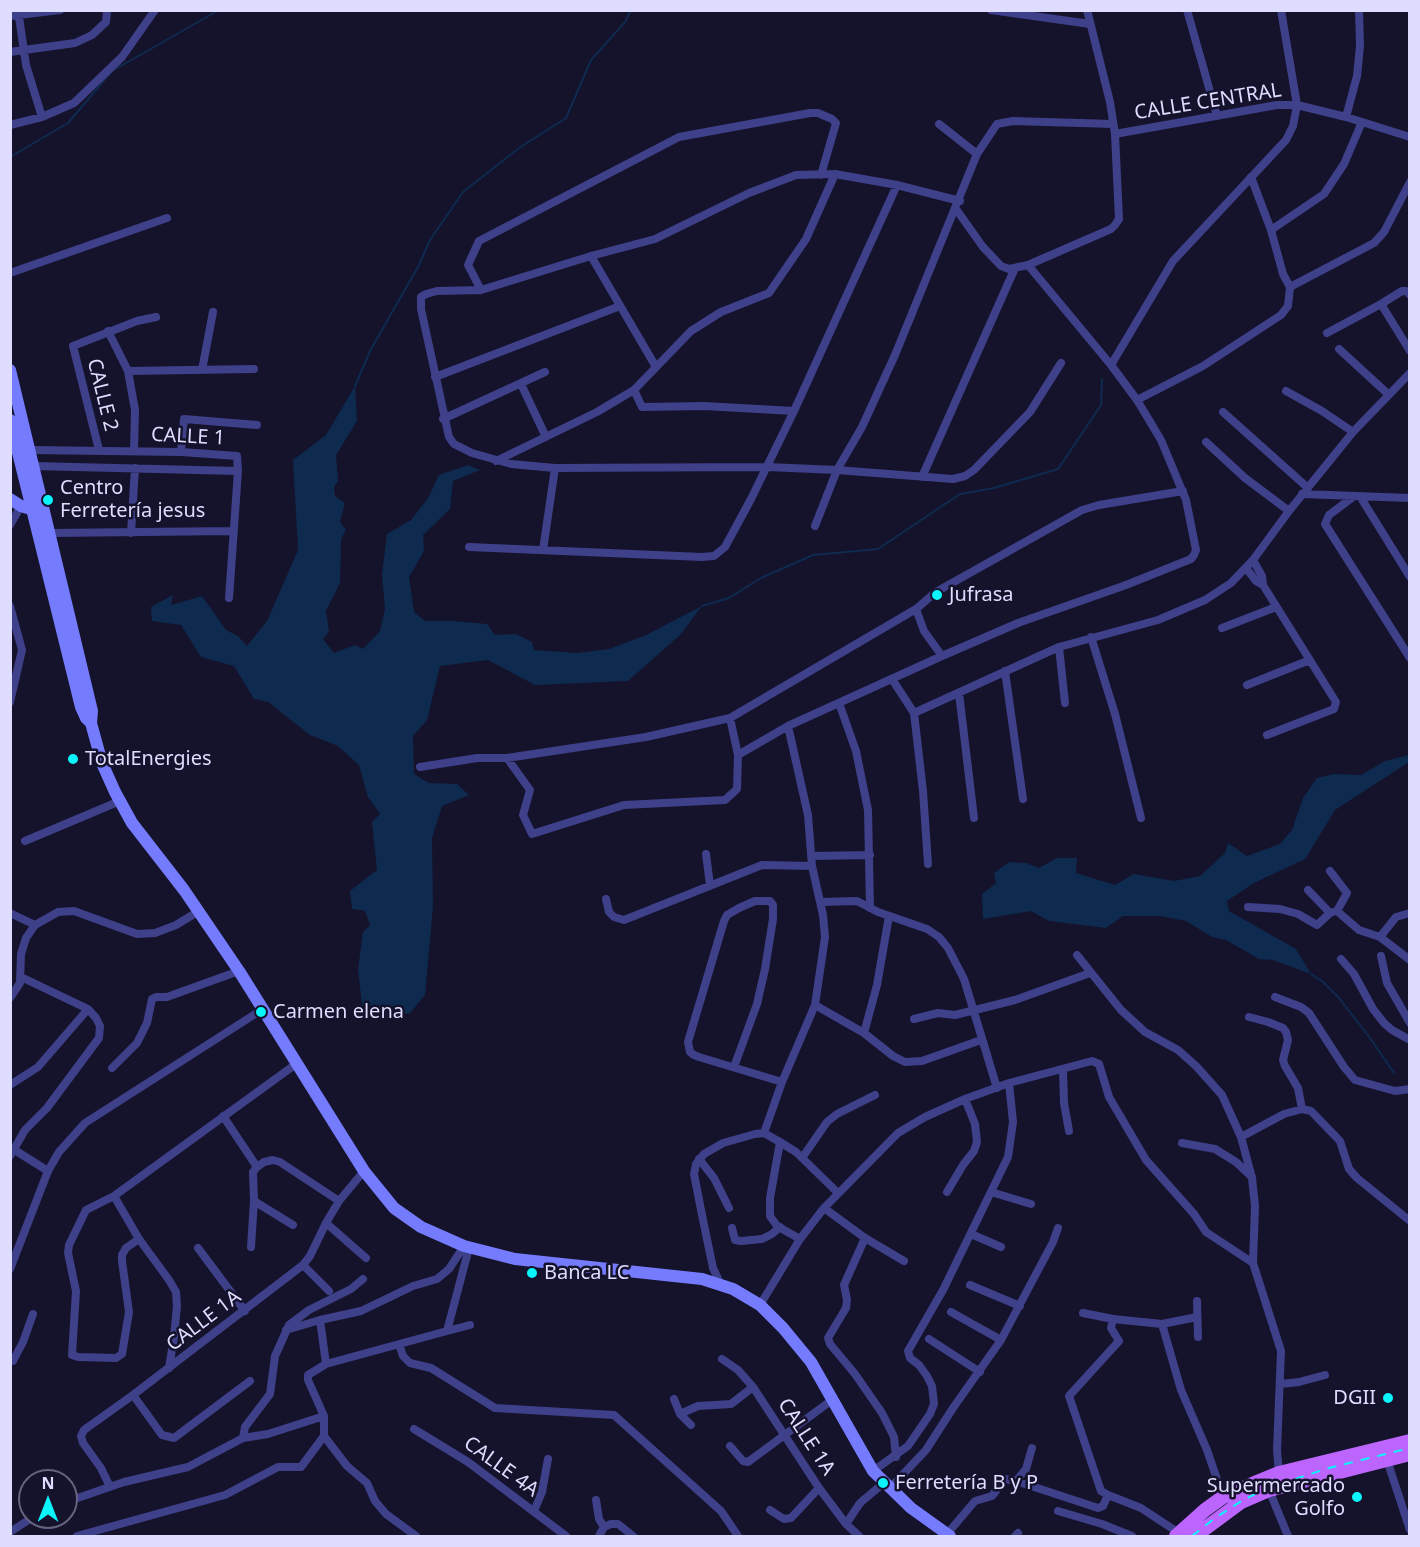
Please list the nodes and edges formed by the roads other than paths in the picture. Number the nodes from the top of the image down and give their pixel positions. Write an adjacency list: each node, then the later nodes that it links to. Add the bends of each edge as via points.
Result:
1 (60, 10): 9 (street)
2 (107, 10): 11 (street, via 106,22 92,35 75,43)
3 (155, 10): 15 (street, via 122,57 74,103)
4 (991, 10): 10 (street)
5 (1087, 10): 10 (street)
6 (1187, 10): 14 (street)
7 (1281, 10): 13 (street)
8 (1359, 10): 16 (street, via 1357,76)
9 (16, 14): 11 (street)
10 (1090, 24): 19 (street)
11 (25, 51): 12 (street); 15 (street)
12 (10, 52)
13 (1297, 105): 14 (street, CALLE CENTRAL); 16 (street, CALLE CENTRAL); 26 (street, via 1286,140)
14 (1216, 116): 21 (street, CALLE CENTRAL)
15 (42, 117): 20 (street)
16 (1346, 117): 17 (street, CALLE CENTRAL)
17 (1362, 122): 22 (street, CALLE CENTRAL); 31 (street, via 1344,164 1324,194)
18 (939, 124): 23 (street)
19 (1113, 124): 21 (street); 23 (street, via 1012,120 997,124)
20 (10, 125)
21 (1115, 134): 33 (street, via 1119,219 1111,229)
22 (1410, 137)
23 (977, 154): 29 (street)
24 (835, 174): 25 (street); 28 (street); 49 (street, via 806,238 769,293 721,312 691,331)
25 (821, 175): 32 (street, via 796,175 749,193 655,239); 37 (street, via 836,123 818,113 679,137 479,241 468,265)
26 (1251, 177): 31 (street); 48 (street, via 1173,261)
27 (1410, 182): 36 (street, via 1384,232 1374,243)
28 (897, 185): 29 (street); 62 (street)
29 (958, 205): 34 (street, via 983,248 1001,266); 79 (street, via 862,427)
30 (167, 218): 35 (street)
31 (1272, 230): 36 (street)
32 (591, 256): 37 (street); 40 (street)
33 (1028, 265): 34 (street); 48 (street)
34 (1015, 268): 81 (street)
35 (10, 273)
36 (1290, 287): 61 (street, via 1288,306 1281,315 1203,366)
37 (481, 290): 56 (street, via 437,291 421,297)
38 (1410, 295): 39 (street, via 1402,291)
39 (1381, 304): 44 (street); 46 (street)
40 (620, 306): 49 (street); 56 (street)
41 (213, 312): 52 (street)
42 (156, 317): 43 (street)
43 (108, 331): 53 (street); 71 (street, CALLE 2, via 75,344 73,349)
44 (1327, 333)
45 (1339, 349): 60 (street)
46 (1410, 351)
47 (1061, 363): 81 (street, via 1030,412 974,470 953,479)
48 (1111, 365): 61 (street)
49 (656, 367): 58 (street)
50 (254, 369): 52 (street)
51 (10, 370): 70 (street)
52 (202, 370): 53 (street)
53 (128, 371): 72 (street, via 135,410)
54 (545, 372): 57 (street)
55 (1410, 373): 60 (street)
56 (435, 377): 64 (street)
57 (521, 384): 64 (street); 68 (street)
58 (634, 390): 62 (street, via 642,407); 68 (street)
59 (1286, 391): 67 (street)
60 (1388, 394): 67 (street)
61 (1137, 400): 83 (street, via 1161,440)
62 (794, 411): 76 (street)
63 (1223, 412): 82 (street)
64 (444, 419): 74 (street, via 454,444)
65 (10, 420): 86 (street)
66 (256, 425): 73 (street, via 184,419)
67 (1353, 432): 82 (street)
68 (546, 437): 74 (street)
69 (1206, 442): 87 (street)
70 (30, 450): 71 (street, CALLE 1); 75 (street)
71 (99, 450): 72 (street, CALLE 1)
72 (134, 451): 73 (street, CALLE 1)
73 (181, 452): 80 (street, CALLE 1, via 237,456)
74 (495, 461): 78 (street)
75 (34, 466): 77 (street); 88 (street)
76 (767, 467): 78 (street); 79 (street); 95 (street, via 725,548 714,556)
77 (135, 468): 80 (street); 93 (street)
78 (555, 468): 95 (street)
79 (837, 470): 81 (street); 90 (street)
80 (238, 471): 91 (street, CALLE 1)
81 (922, 477)
82 (1305, 491): 84 (street); 87 (street)
83 (1182, 492): 103 (street, via 1082,510 936,592); 109 (street, via 1196,550 1191,560 1018,623)
84 (1357, 497): 85 (street); 98 (street); 110 (street, via 1329,515 1325,524)
85 (1410, 498)
86 (21, 505): 88 (street); 89 (street); 121 (street, via 81,707)
87 (1288, 511): 96 (street)
88 (44, 512): 92 (street)
89 (10, 525)
90 (815, 526)
91 (234, 531): 93 (street); 100 (street, CALLE 1)
92 (49, 533): 93 (street); 121 (street, via 92,711)
93 (131, 533)
94 (469, 547): 95 (street)
95 (543, 550)
96 (1253, 560): 97 (street); 99 (street)
97 (1246, 568): 99 (street); 105 (street, via 1205,600 1158,620)
98 (1410, 577)
99 (1263, 585): 102 (street)
100 (229, 598)
101 (10, 606): 107 (street)
102 (1276, 608): 104 (street); 111 (street)
103 (916, 609): 109 (street, via 924,631); 120 (street)
104 (1222, 628)
105 (1090, 638): 106 (street); 130 (street, via 1115,714)
106 (1059, 647): 112 (street); 118 (street)
107 (22, 650): 108 (street); 116 (street)
108 (10, 653)
109 (942, 656): 113 (street)
110 (1410, 658)
111 (1310, 660): 114 (street); 123 (street, via 1336,702 1334,709)
112 (1005, 671): 115 (street); 127 (street)
113 (892, 679): 117 (street); 119 (street)
114 (1247, 685)
115 (959, 693): 119 (street); 129 (street)
116 (10, 702)
117 (839, 702): 122 (street); 133 (street, via 856,751 868,810)
118 (1065, 703)
119 (914, 713): 135 (street)
120 (730, 718): 124 (street); 125 (street, via 646,737)
121 (91, 723): 128 (street, via 102,763)
122 (788, 726): 124 (street); 134 (street, via 808,815)
123 (1267, 735)
124 (738, 755): 125 (street, via 737,789 725,800 624,805 532,834 523,815 530,790)
125 (507, 758): 126 (street, via 477,758)
126 (420, 767)
127 (1023, 800)
128 (120, 801): 131 (street); 144 (street, via 132,823)
129 (974, 818)
130 (1141, 818)
131 (25, 841)
132 (706, 854): 138 (street)
133 (870, 855): 134 (street); 143 (street)
134 (812, 856): 136 (street)
135 (928, 864)
136 (812, 866): 138 (street, via 762,865); 141 (street)
137 (1330, 871): 145 (street, via 1347,894)
138 (710, 885): 140 (street, via 624,920 609,912)
139 (1308, 890): 145 (street)
140 (606, 900)
141 (821, 902): 143 (street, via 857,901); 160 (street, via 825,937)
142 (1248, 907): 145 (street, via 1280,909 1317,925)
143 (870, 908): 148 (street)
144 (199, 911): 149 (street, via 155,933 137,934 74,911 58,912); 155 (street)
145 (1333, 912): 150 (street, via 1359,930)
146 (10, 913): 149 (street)
147 (1410, 914): 150 (street, via 1396,917)
148 (889, 916): 163 (street, via 939,937 964,979); 167 (street)
149 (35, 925): 157 (street, via 21,954)
150 (1380, 937): 154 (street)
151 (1077, 956): 156 (street)
152 (1381, 956): 166 (street, via 1388,983)
153 (1341, 959): 169 (street, via 1384,1023)
154 (1410, 960)
155 (238, 971): 162 (street); 172 (street, via 152,999 147,1023 137,1043)
156 (1090, 974): 163 (street, via 1016,1000); 185 (street, via 1144,1032 1178,1050 1196,1066 1222,1095)
157 (21, 977): 159 (street); 161 (street)
158 (1275, 997): 178 (street, via 1309,1013 1355,1080 1395,1091)
159 (10, 998)
160 (815, 1005): 167 (street); 174 (street)
161 (88, 1009): 176 (street, via 38,1067); 188 (street, via 100,1026 99,1038 47,1108 25,1130)
162 (262, 1009): 170 (street); 192 (street, via 86,1123 58,1152)
163 (973, 1010): 165 (street); 168 (street)
164 (1249, 1017): 181 (street, via 1286,1032 1284,1066 1298,1088)
165 (914, 1019)
166 (1410, 1023)
167 (864, 1033): 168 (street, via 904,1062 921,1061)
168 (981, 1040): 177 (street)
169 (1410, 1040)
170 (296, 1064): 182 (street); 193 (street)
171 (734, 1067): 171 (street, via 765,969 773,919 770,901 755,901 727,915 689,1036 688,1048 694,1055); 174 (street)
172 (112, 1068)
173 (1063, 1069): 175 (street); 183 (street); 220 (street, via 1096,1061 1099,1064 1108,1097 1146,1160 1206,1232)
174 (782, 1082): 184 (street)
175 (1009, 1083): 177 (street); 195 (street, via 1012,1137 1008,1157)
176 (10, 1085)
177 (997, 1088): 180 (street)
178 (1410, 1089)
179 (875, 1095): 189 (street, via 827,1122)
180 (965, 1099): 196 (street, via 977,1142); 197 (street, via 898,1133)
181 (1302, 1109): 185 (street); 204 (street, via 1311,1112 1340,1141 1349,1169 1357,1179)
182 (223, 1116): 191 (street); 198 (street)
183 (1069, 1131)
184 (764, 1133): 186 (street); 190 (street, via 723,1143)
185 (1241, 1137): 194 (street)
186 (780, 1142): 189 (street); 207 (street, via 769,1209)
187 (1182, 1143): 194 (street, via 1215,1149)
188 (12, 1153): 192 (street)
189 (802, 1158): 197 (street)
190 (699, 1160): 202 (street, via 714,1178); 224 (street, via 695,1168 696,1188)
191 (256, 1167): 199 (street, via 273,1160 280,1162); 200 (street)
192 (48, 1171): 222 (street)
193 (364, 1171): 199 (street, CALLE 1A); 215 (street, via 393,1208 421,1227)
194 (1252, 1178): 220 (street)
195 (991, 1191): 201 (street); 210 (street)
196 (947, 1192)
197 (838, 1193): 203 (street)
198 (114, 1196): 212 (street); 212 (street, via 86,1210 69,1245 76,1291 72,1355 116,1358 122,1354 129,1312 122,1255)
199 (339, 1201): 205 (street, CALLE 1A)
200 (255, 1202): 206 (street); 214 (street)
201 (1031, 1204)
202 (729, 1208)
203 (824, 1208): 211 (street); 213 (street)
204 (1410, 1221)
205 (326, 1223): 218 (street); 221 (street, CALLE 1A)
206 (293, 1225)
207 (780, 1227): 208 (street, via 762,1239 741,1241 735,1240); 213 (street)
208 (732, 1228)
209 (1058, 1228): 229 (street)
210 (971, 1234): 216 (street); 268 (street, via 909,1347 908,1355 932,1386 934,1404 919,1432)
211 (865, 1238): 219 (street); 268 (street, via 844,1284 846,1308 828,1338 882,1413 894,1437)
212 (139, 1239): 248 (street, via 176,1292)
213 (800, 1239): 228 (street)
214 (251, 1247)
215 (466, 1247): 224 (street, via 535,1262 702,1278); 236 (street, via 437,1278 361,1311); 240 (street)
216 (1001, 1247)
217 (198, 1248): 230 (street)
218 (366, 1258)
219 (904, 1261)
220 (1253, 1263): 252 (street, via 1281,1351)
221 (303, 1266): 226 (street); 230 (street, CALLE 1A)
222 (10, 1269)
223 (363, 1279): 239 (street, via 295,1319)
224 (720, 1284): 228 (street)
225 (970, 1285): 229 (street)
226 (329, 1291)
227 (1197, 1301): 234 (street)
228 (760, 1305): 256 (street, via 811,1362)
229 (1020, 1306): 243 (street)
230 (245, 1311): 248 (street, CALLE 1A)
231 (951, 1312): 243 (street)
232 (1083, 1313): 235 (street)
233 (33, 1314): 246 (street)
234 (1197, 1317): 237 (street); 241 (street)
235 (1113, 1319): 237 (street); 278 (street, via 1111,1328 1119,1341 1069,1395 1100,1489)
236 (320, 1320): 239 (street); 247 (street)
237 (1162, 1324): 279 (street, via 1181,1390)
238 (470, 1325): 240 (street)
239 (285, 1330): 263 (street, via 275,1356 270,1394 245,1427)
240 (447, 1331): 244 (street)
241 (1198, 1337)
242 (929, 1340): 249 (street)
243 (1001, 1340): 249 (street)
244 (399, 1344): 247 (street); 295 (street, via 410,1363 431,1368 495,1408 614,1415 715,1505)
245 (722, 1359): 253 (street, CALLE 1A)
246 (11, 1362)
247 (326, 1364): 258 (street, via 308,1375)
248 (169, 1368): 254 (street, CALLE 1A)
249 (980, 1372): 274 (street, via 926,1450)
250 (1325, 1376): 252 (street)
251 (250, 1382): 254 (street, via 174,1438 162,1435)
252 (1281, 1384): 272 (street)
253 (753, 1387): 257 (street, via 731,1404 698,1406); 261 (street, CALLE 1A)
254 (134, 1395): 275 (street, CALLE 1A, via 81,1436)
255 (674, 1400): 257 (street)
256 (832, 1400): 261 (street); 271 (street)
257 (681, 1414): 259 (street)
258 (324, 1416): 262 (street); 263 (street)
259 (691, 1425)
260 (414, 1429): 283 (street, CALLE 4A, via 468,1462)
261 (785, 1435): 265 (street, via 748,1462); 276 (street, CALLE 1A)
262 (324, 1436): 290 (street, via 301,1467 278,1467 225,1495); 291 (street, via 347,1466 367,1483 386,1514)
263 (243, 1438): 275 (street, via 196,1464)
264 (1410, 1441): 272 (main road)
265 (730, 1446)
266 (1032, 1448): 273 (street, via 1026,1469)
267 (1410, 1454): 270 (main road)
268 (896, 1457): 271 (street)
269 (548, 1459): 283 (street)
270 (1387, 1460): 277 (main road); 287 (street)
271 (873, 1471): 274 (street)
272 (1279, 1473): 279 (main road)
273 (1016, 1481): 278 (street, via 1098,1508); 288 (street, via 1005,1479 992,1496 975,1502)
274 (888, 1484): 285 (street, via 860,1503); 288 (street, via 911,1508)
275 (110, 1487): 280 (street)
276 (819, 1488): 282 (street, via 791,1518 784,1519); 285 (street, CALLE 1A)
277 (1269, 1490): 298 (main road, via 1241,1502); 299 (street)
278 (1108, 1495): 289 (street, via 1141,1508)
279 (1223, 1497): 289 (main road)
280 (78, 1498)
281 (596, 1500): 286 (street)
282 (770, 1510)
283 (534, 1511): 292 (street, CALLE 4A)
284 (1059, 1511): 297 (street)
285 (846, 1524): 296 (street, CALLE 1A)
286 (604, 1527): 293 (street); 294 (street, via 618,1524)
287 (1410, 1530)
288 (948, 1535)
289 (1178, 1535)
290 (77, 1536)
291 (416, 1536)
292 (566, 1536)
293 (599, 1536)
294 (633, 1536)
295 (738, 1536)
296 (859, 1536)
297 (1132, 1536)
298 (1195, 1536)
299 (1288, 1536)

